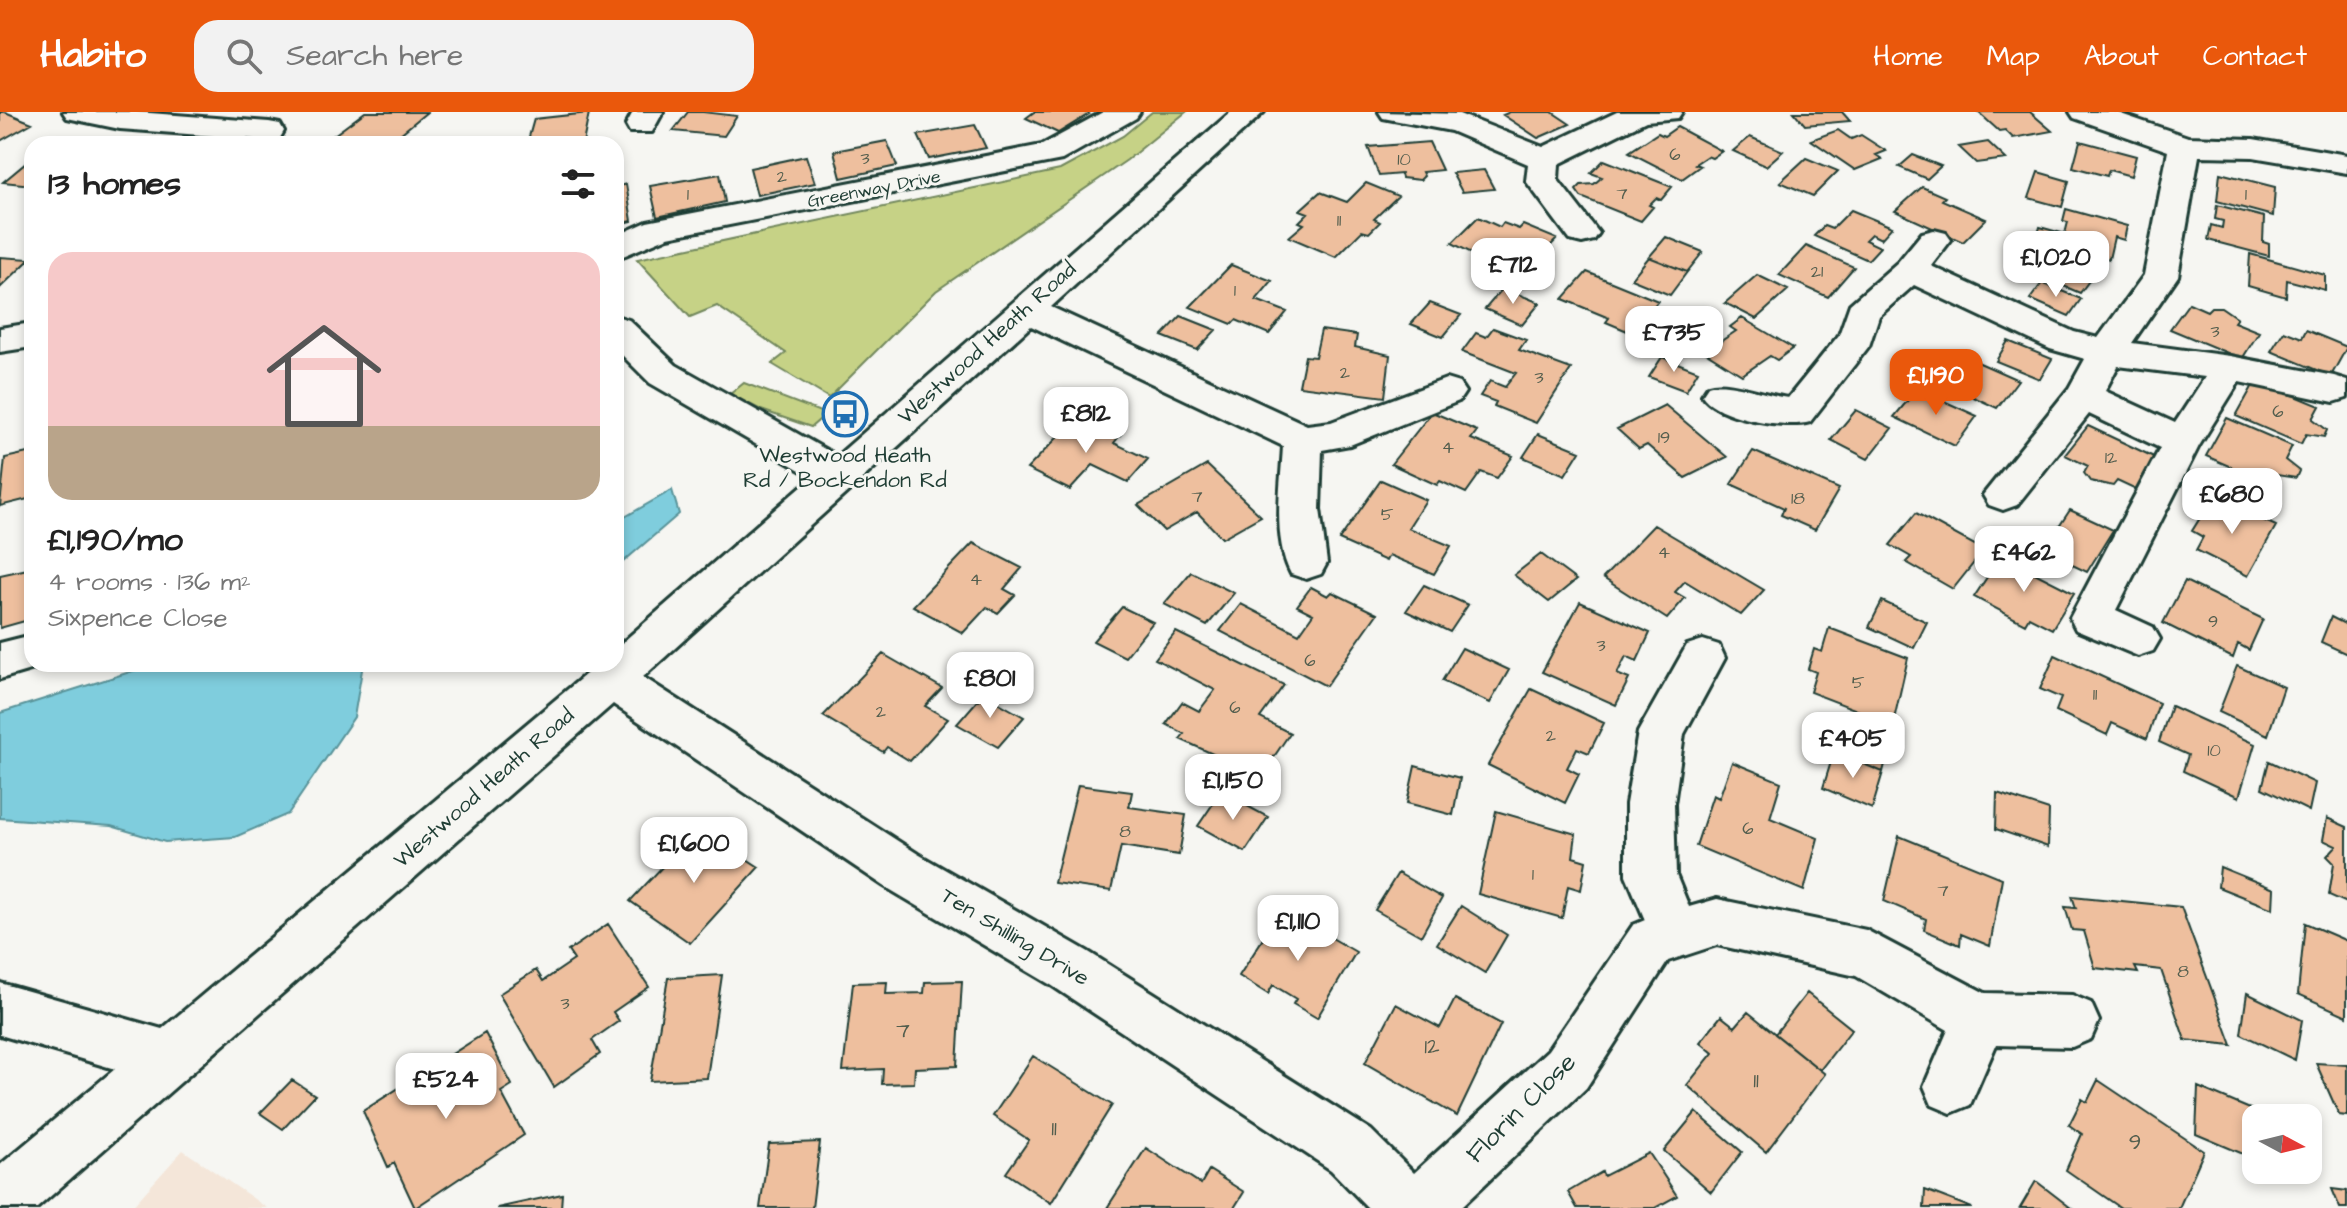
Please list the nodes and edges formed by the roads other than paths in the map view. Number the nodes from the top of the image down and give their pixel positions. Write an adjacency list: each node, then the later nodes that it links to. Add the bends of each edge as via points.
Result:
1 (78, 112): 8 (street)
2 (295, 112): 9 (street)
3 (1125, 112): 15 (street, Greenway Drive, via 1051,153 659,229)
4 (1249, 112): 17 (street, Westwood Heath Road)
5 (1394, 112): 11 (street, via 1459,123)
6 (1667, 112): 11 (street, via 1641,112)
7 (2085, 112): 10 (street)
8 (246, 136)
9 (265, 136)
10 (2185, 146): 12 (street, via 2253,148); 21 (street, via 2161,276)
11 (1544, 159): 13 (street, via 1542,181)
12 (2347, 164)
13 (1582, 233)
14 (1934, 240): 16 (street)
15 (624, 245)
16 (1910, 270): 21 (street, via 2063,341); 25 (street, via 1862,312 1856,338 1797,413)
17 (1025, 309): 27 (street); 29 (street, Westwood Heath Road)
18 (24, 336): 20 (street)
19 (624, 336): 29 (street, via 663,374)
20 (0, 340)
21 (2107, 352): 22 (street); 26 (street)
22 (2230, 368): 23 (street); 28 (street)
23 (2334, 389)
24 (1446, 392): 27 (street, via 1336,435)
25 (1721, 395)
26 (2083, 396): 28 (street); 30 (street)
27 (1303, 439): 31 (street, via 1300,509)
28 (2182, 442): 32 (street, via 2091,618)
29 (839, 475): 36 (street, Westwood Heath Road)
30 (2003, 495)
31 (1306, 563)
32 (2138, 639)
33 (24, 655): 35 (street)
34 (1703, 658): 39 (street, via 1661,732 1650,804 1651,875)
35 (0, 661)
36 (624, 667)
37 (619, 672): 38 (street, Westwood Heath Road)
38 (611, 679): 43 (street, Westwood Heath Road); 46 (street, Ten Shilling Drive, via 901,870 1069,968 1351,1150)
39 (1676, 934): 41 (street, Florin Close, via 1717,922 1866,954); 47 (street, Florin Close, via 1651,942 1567,1069)
40 (0, 1009): 43 (street)
41 (1980, 1019): 42 (street, Florin Close); 44 (street)
42 (2072, 1021)
43 (169, 1058): 45 (street, Westwood Heath Road)
44 (1951, 1086)
45 (0, 1202)
46 (1408, 1208)
47 (1418, 1208)

